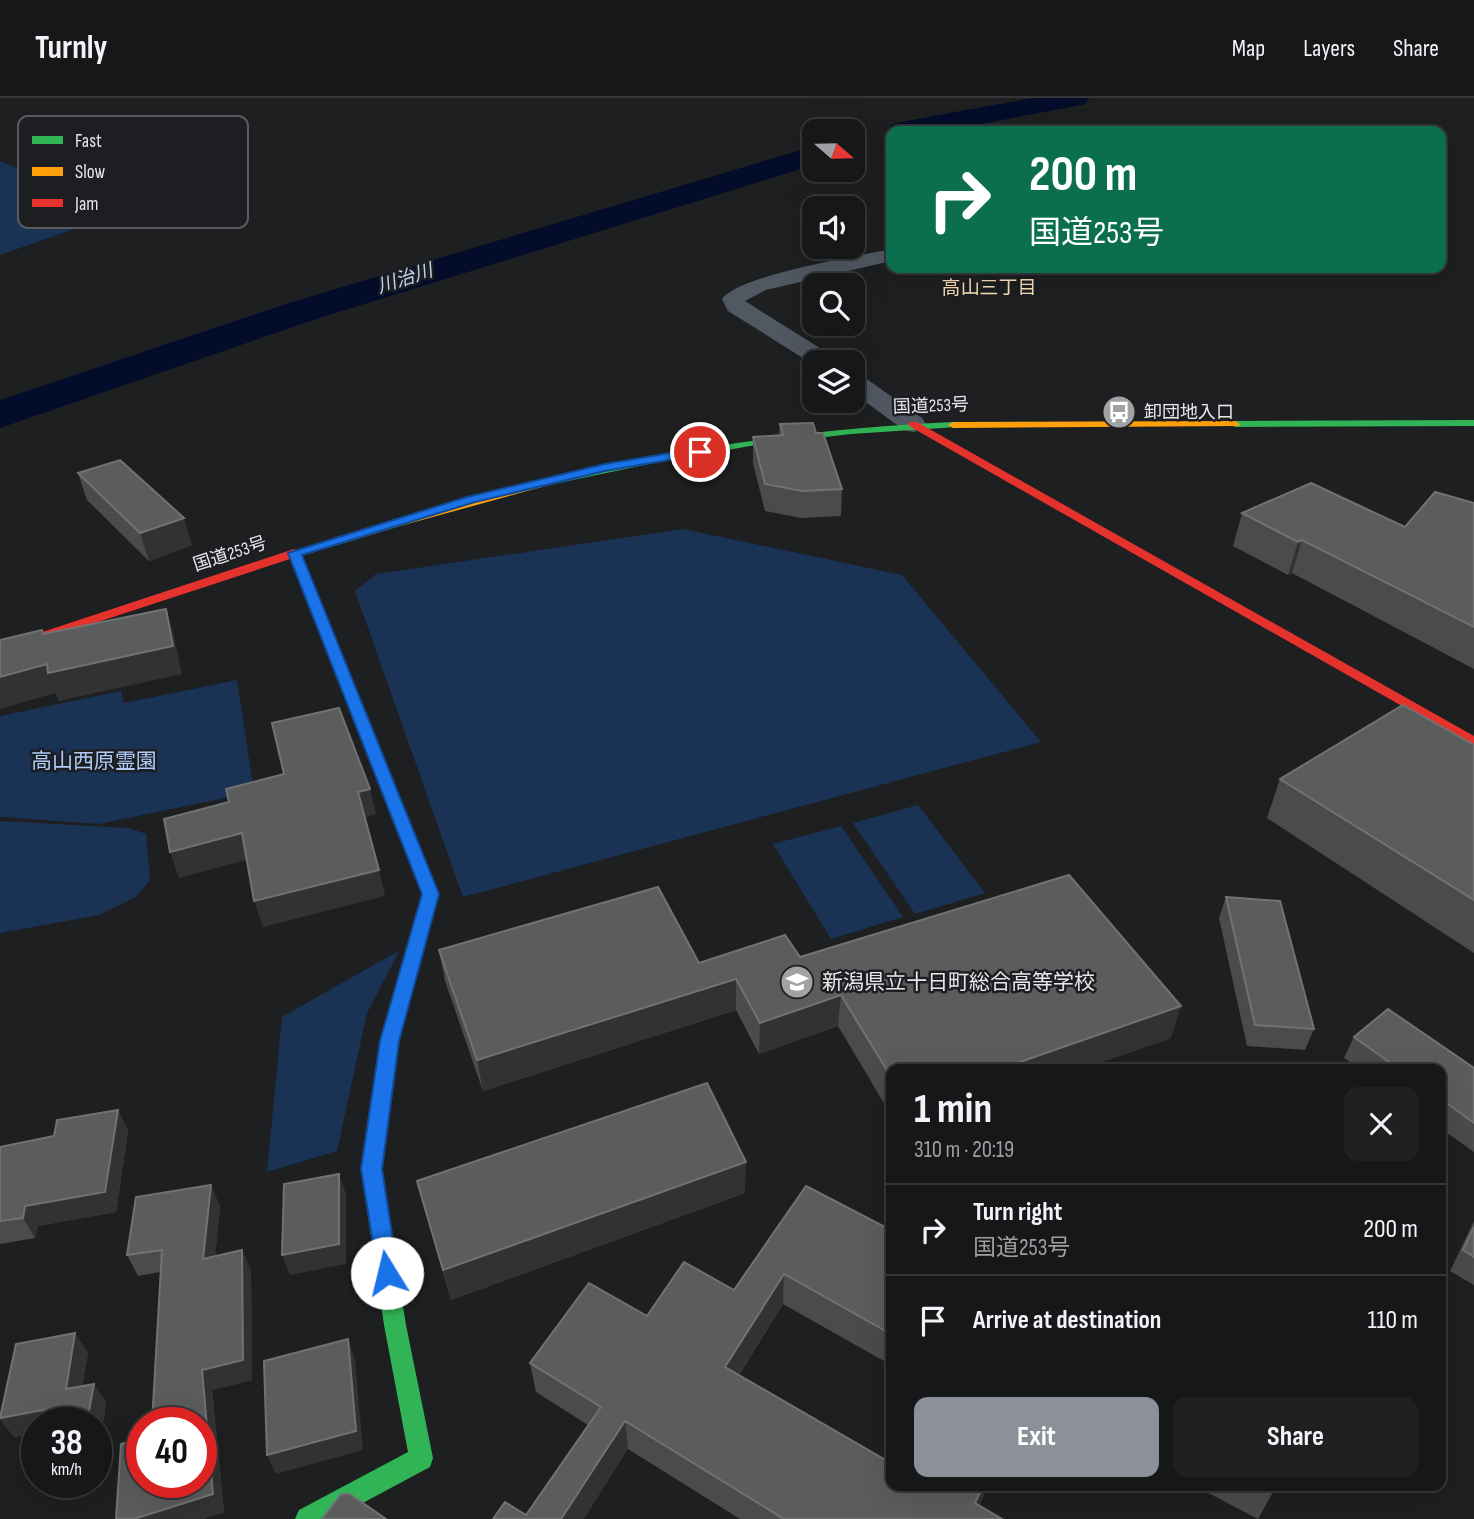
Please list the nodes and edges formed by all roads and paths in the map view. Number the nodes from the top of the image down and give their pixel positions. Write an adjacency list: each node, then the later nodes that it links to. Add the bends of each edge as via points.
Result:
1 (886, 256): 2 (street, via 759,285 733,299 736,306)
2 (806, 350)
3 (865, 389): 5 (street)
4 (1474, 423): 5 (main road, 国道253号)
5 (913, 424): 6 (main road, 国道253号, via 800,435 605,467 471,500); 8 (main road)
6 (295, 553): 7 (main road, 国道253号); 9 (main road, via 430,894 389,1041 371,1169 421,1458)
7 (0, 650)
8 (1474, 742)
9 (308, 1519)

